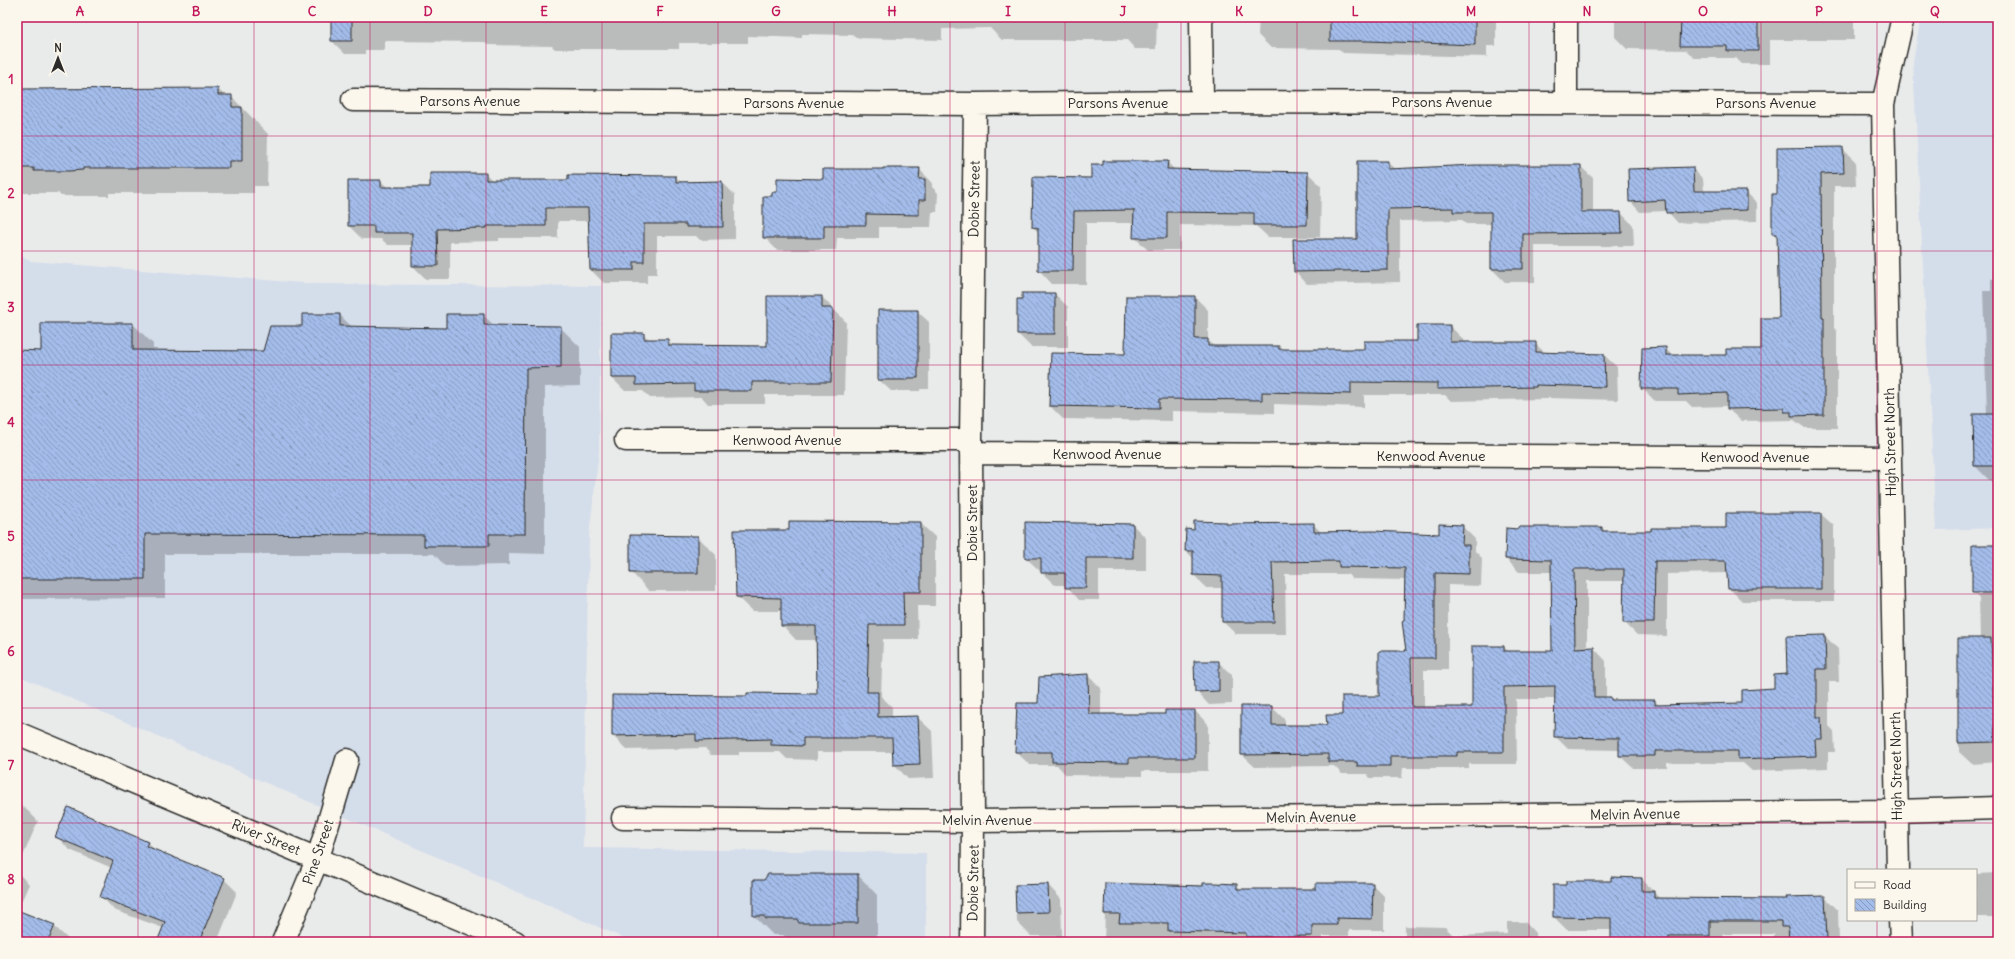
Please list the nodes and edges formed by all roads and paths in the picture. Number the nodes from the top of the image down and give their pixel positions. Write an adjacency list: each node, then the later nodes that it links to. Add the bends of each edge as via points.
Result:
1 (1202, 17): 5 (street)
2 (1566, 17): 6 (street)
3 (1903, 17): 8 (street, High Street North)
4 (353, 100): 7 (street, Parsons Avenue)
5 (1202, 102): 6 (street, Parsons Avenue); 7 (street, Parsons Avenue)
6 (1566, 102): 8 (street, Parsons Avenue)
7 (975, 104): 10 (street, Dobie Street)
8 (1883, 104): 11 (street, High Street North)
9 (626, 440): 10 (street, Kenwood Avenue)
10 (971, 447): 11 (street, Kenwood Avenue); 17 (street, Dobie Street)
11 (1890, 458): 15 (street, High Street North)
12 (17, 733): 18 (street, River Street)
13 (347, 760): 18 (street, Pine Street)
14 (1998, 808): 15 (street, Melvin Avenue)
15 (1896, 811): 17 (street, Melvin Avenue); 19 (street, High Street North)
16 (623, 818): 17 (street, Melvin Avenue)
17 (974, 821): 23 (street, Dobie Street)
18 (318, 858): 21 (street, Pine Street); 22 (street, River Street)
19 (1898, 869)
20 (1900, 921): 24 (street)
21 (283, 942)
22 (515, 942)
23 (972, 942)
24 (1901, 942)

